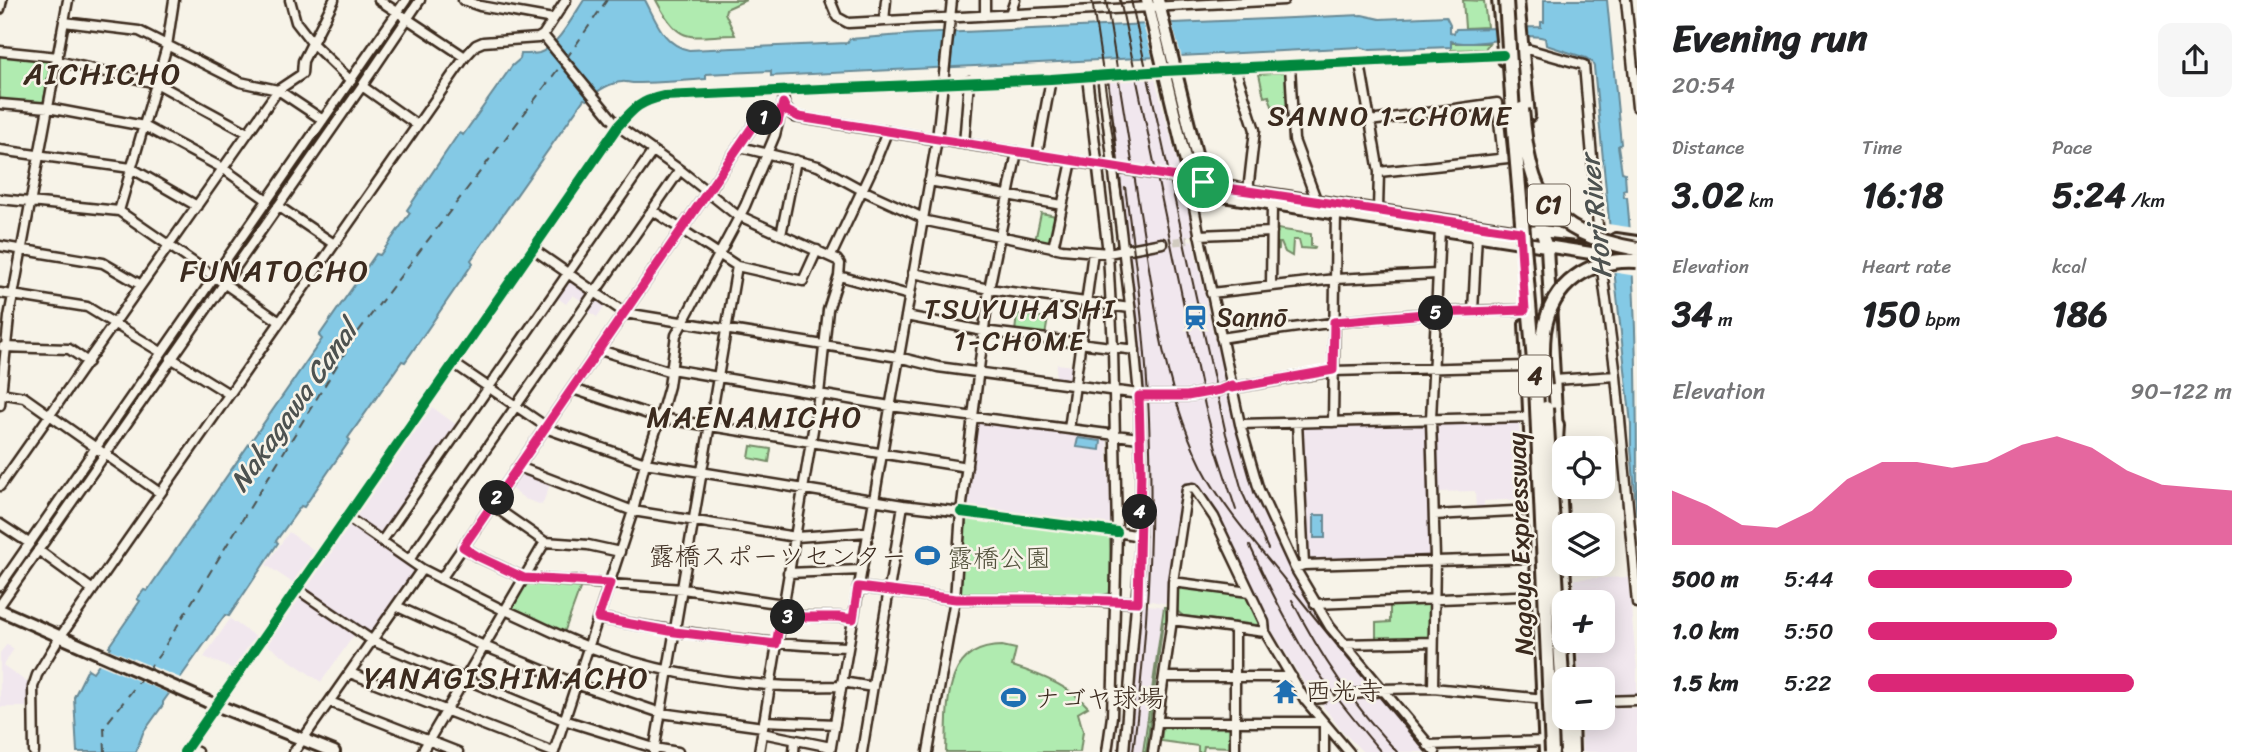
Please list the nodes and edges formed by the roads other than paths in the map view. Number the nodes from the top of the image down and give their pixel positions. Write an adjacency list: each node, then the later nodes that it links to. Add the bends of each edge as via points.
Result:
1 (2, 0): 23 (street)
2 (68, 0): 32 (street)
3 (174, 0): 36 (street)
4 (290, 0): 35 (street, via 296,22)
5 (334, 0): 35 (street)
6 (379, 0): 25 (street)
7 (406, 0): 25 (street)
8 (420, 0): 29 (street)
9 (463, 0): 30 (street)
10 (566, 0): 30 (street)
11 (830, 0): 31 (street, via 844,22)
12 (886, 0): 31 (street)
13 (952, 0): 28 (street)
14 (985, 0): 27 (street)
15 (1014, 0): 26 (street)
16 (1066, 0): 24 (street)
17 (1284, 0): 19 (street)
18 (1626, 0): 34 (street)
19 (1262, 1): 21 (street)
20 (1508, 1): 37 (main road); 38 (main road); 125 (highway, C1, bridge, via 1528,161 1538,188 1554,212 1577,231); 326 (highway, Nagoya Expressway / 4, bridge, via 1536,385)
21 (1153, 3): 22 (street); 43 (main road)
22 (1087, 5): 24 (street)
23 (0, 9)
24 (1063, 11): 26 (street)
25 (397, 13): 29 (street); 49 (street)
26 (1010, 14): 27 (street)
27 (985, 16): 28 (street)
28 (951, 17): 31 (street); 51 (street)
29 (406, 19): 40 (street); 53 (street)
30 (553, 19): 33 (street)
31 (884, 20)
32 (64, 22): 36 (street, via 139,32); 41 (street)
33 (543, 35): 40 (street, via 483,42); 65 (street)
34 (1634, 39): 58 (street)
35 (313, 44): 49 (street); 54 (street, via 303,61 302,74)
36 (167, 46): 52 (street); 54 (street, via 240,82)
37 (1521, 46): 109 (main road); 116 (street, via 1584,65)
38 (1503, 50): 42 (street); 77 (main road)
39 (0, 51): 41 (street)
40 (465, 57): 63 (street)
41 (57, 59): 52 (street); 59 (street)
42 (1360, 62): 44 (street); 61 (street)
43 (1169, 65): 45 (street); 46 (street); 86 (main road); 88 (main road)
44 (1290, 65): 45 (street); 96 (street, via 1294,140)
45 (1235, 68): 90 (street, via 1255,130)
46 (1102, 75): 47 (street); 82 (street)
47 (1087, 76): 48 (street); 80 (street)
48 (1051, 79): 50 (street); 76 (street)
49 (351, 81): 60 (street)
50 (969, 81): 51 (street); 69 (street)
51 (942, 82): 55 (street); 68 (street)
52 (156, 83): 64 (street); 67 (street)
53 (362, 86): 63 (street); 100 (street)
54 (278, 90): 60 (street); 67 (street)
55 (783, 91): 56 (street); 65 (street, via 664,96 636,106)
56 (783, 103): 62 (street); 66 (street, via 794,117)
57 (0, 104): 59 (street)
58 (1637, 107)
59 (48, 108): 64 (street); 75 (street)
60 (323, 120): 94 (street)
61 (1370, 121): 77 (street, via 1497,103); 85 (street)
62 (778, 122): 70 (street, via 759,117); 74 (street)
63 (417, 125): 120 (street)
64 (144, 126): 81 (street); 83 (street)
65 (618, 126): 72 (street); 126 (street)
66 (887, 132): 68 (street); 89 (street)
67 (248, 133): 83 (street)
68 (937, 139): 69 (street); 87 (street)
69 (964, 144): 73 (street)
70 (740, 147): 74 (street); 91 (street)
71 (0, 150): 75 (street)
72 (653, 151): 84 (street); 138 (street)
73 (1017, 152): 76 (street); 92 (street)
74 (767, 154): 78 (street); 105 (street)
75 (39, 155): 81 (street); 95 (street)
76 (1037, 155): 79 (street)
77 (1508, 158): 85 (street); 115 (main road)
78 (796, 160): 89 (street, via 818,166); 112 (street)
79 (1072, 161): 80 (street); 98 (street)
80 (1099, 166): 82 (street); 131 (street)
81 (131, 168): 99 (street); 103 (street)
82 (1112, 168): 86 (street); 129 (street)
83 (223, 169): 94 (street); 99 (street)
84 (680, 170): 91 (street); 101 (street)
85 (1379, 172): 104 (street)
86 (1190, 179): 88 (main road)
87 (929, 181): 92 (street); 106 (street)
88 (1200, 187): 90 (main road); 97 (main road); 114 (street, via 1193,202)
89 (862, 190): 106 (street); 134 (street)
90 (1248, 191): 96 (main road)
91 (709, 192): 105 (street); 108 (street)
92 (1008, 196): 98 (street); 113 (street)
93 (0, 199): 95 (street)
94 (267, 200): 141 (street)
95 (30, 202): 103 (street); 127 (street)
96 (1317, 202): 102 (main road)
97 (1272, 204): 102 (main road); 110 (street)
98 (1062, 205): 124 (street)
99 (197, 206): 122 (street)
100 (278, 206): 120 (street); 143 (street)
101 (652, 210): 108 (street); 147 (street)
102 (1336, 210): 104 (main road); 107 (main road); 142 (street)
103 (119, 211): 122 (street)
104 (1378, 211): 115 (main road)
105 (740, 216): 112 (street); 132 (street)
106 (922, 219): 113 (street); 137 (street)
107 (1440, 229): 111 (main road); 139 (street)
108 (683, 230): 132 (street); 157 (street)
109 (1541, 231): 115 (main road); 116 (main road); 123 (main road)
110 (1272, 232): 114 (street); 145 (street)
111 (1477, 234): 115 (main road); 156 (street)
112 (780, 235): 128 (street)
113 (999, 237): 124 (street); 146 (street)
114 (1199, 237): 117 (street); 149 (street)
115 (1520, 237): 123 (main road); 155 (main road)
116 (1604, 237): 118 (main road)
117 (1188, 240)
118 (1637, 242)
119 (1162, 243): 129 (street)
120 (334, 244): 160 (street)
121 (0, 246): 127 (street)
122 (169, 246): 141 (street); 144 (street)
123 (1547, 247): 133 (main road); 185 (main road)
124 (1053, 248): 130 (street)
125 (1637, 248)
126 (533, 249): 138 (street); 177 (street)
127 (21, 250): 144 (street, via 103,263); 150 (street)
128 (817, 250): 134 (street); 136 (street, via 803,281)
129 (1124, 250): 131 (street); 154 (street)
130 (1093, 252): 131 (street); 152 (street)
131 (1108, 253): 153 (street)
132 (718, 255): 136 (street); 163 (street)
133 (1606, 255): 135 (main road, bridge); 183 (street)
134 (831, 256): 140 (street, via 840,264)
135 (1637, 261): 288 (highway, Nagoya Expressway / 4, bridge, via 1602,264 1576,275 1556,296 1544,331)
136 (737, 266): 164 (street)
137 (913, 273): 146 (street); 151 (street)
138 (568, 274): 147 (street); 187 (street)
139 (1437, 274): 142 (street); 158 (street)
140 (839, 276): 151 (street); 168 (street, via 828,310)
141 (214, 278): 143 (street); 173 (street)
142 (1335, 279): 145 (street); 161 (street)
143 (224, 284): 160 (street); 175 (street)
144 (141, 285): 162 (street)
145 (1271, 286): 149 (street)
146 (989, 289): 152 (street); 165 (street)
147 (596, 292): 157 (street); 197 (street)
148 (0, 293): 150 (street)
149 (1211, 293): 166 (street)
150 (13, 295): 162 (street, via 87,307); 169 (street)
151 (909, 295): 159 (street)
152 (1086, 302): 153 (street); 167 (street)
153 (1111, 305): 154 (street); 170 (street)
154 (1130, 308): 172 (street)
155 (1525, 310): 156 (street); 178 (main road)
156 (1474, 311): 158 (street)
157 (625, 313): 163 (street); 171 (street)
158 (1436, 313): 161 (street); 179 (street)
159 (906, 316): 165 (street); 174 (street)
160 (280, 322): 192 (street)
161 (1334, 322): 166 (street); 181 (street)
162 (114, 323): 173 (street); 176 (street)
163 (682, 323): 164 (street); 180 (street)
164 (726, 330): 168 (street); 184 (street)
165 (983, 331): 167 (street); 182 (street)
166 (1222, 338): 188 (street)
167 (1080, 344): 170 (street); 186 (street)
168 (826, 346): 174 (street); 193 (street)
169 (3, 347): 176 (street, via 69,349); 191 (street)
170 (1113, 348): 172 (street); 190 (street)
171 (600, 350): 180 (street); 189 (street)
172 (1135, 350): 194 (street)
173 (161, 352): 213 (street)
174 (898, 357): 182 (street); 196 (street)
175 (172, 358): 192 (street); 215 (street)
176 (88, 362): 198 (street)
177 (453, 363): 187 (street); 230 (street)
178 (1527, 366): 179 (street); 200 (main road)
179 (1433, 368): 181 (street); 202 (street)
180 (671, 370): 184 (street); 201 (street)
181 (1333, 370): 188 (street); 204 (street)
182 (978, 373): 186 (street); 199 (street)
183 (1616, 376): 185 (street); 267 (street)
184 (719, 378): 193 (street); 207 (street)
185 (1554, 380): 206 (main road)
186 (1075, 384): 190 (street); 209 (street)
187 (489, 387): 197 (street); 237 (street)
188 (1232, 387): 194 (street, via 1187,396); 205 (street)
189 (573, 389): 201 (street); 208 (street)
190 (1114, 390): 194 (street); 210 (street)
191 (1, 393): 195 (street); 198 (street, via 24,397)
192 (229, 394): 222 (street)
193 (819, 394): 196 (street); 212 (street)
194 (1139, 395): 211 (street)
195 (0, 405)
196 (890, 406): 199 (street); 214 (street)
197 (516, 407): 208 (street); 244 (street)
198 (50, 416): 213 (street); 220 (street)
199 (973, 417): 209 (street); 218 (street)
200 (1529, 417): 202 (street); 227 (main road)
201 (660, 418): 207 (street); 216 (street)
202 (1431, 419): 204 (street); 229 (street)
203 (1297, 422): 204 (street); 205 (street); 246 (street)
204 (1334, 422)
205 (1240, 424): 246 (street, via 1259,490)
206 (1557, 425): 259 (main road); 349 (highway, via 1550,553)
207 (711, 426): 212 (street); 219 (street)
208 (546, 427): 216 (street); 217 (street)
209 (1069, 429): 210 (street)
210 (1114, 435): 211 (street); 234 (street)
211 (1139, 438): 235 (street)
212 (811, 443): 214 (street); 221 (street)
213 (96, 448): 215 (street); 239 (street)
214 (881, 454): 218 (street); 223 (street)
215 (104, 455): 222 (street); 241 (street)
216 (645, 463): 219 (street); 226 (street)
217 (519, 467): 224 (street); 226 (street)
218 (967, 467): 228 (street)
219 (703, 473): 221 (street); 231 (street)
220 (0, 486)
221 (804, 489): 223 (street); 236 (street)
222 (160, 493): 258 (street)
223 (873, 500): 225 (street); 233 (street)
224 (492, 505): 238 (street); 240 (street)
225 (902, 505): 228 (street); 260 (street)
226 (633, 510): 231 (street); 242 (street)
227 (1534, 510): 229 (street); 243 (main road)
228 (961, 512): 263 (street)
229 (1434, 515): 245 (street)
230 (347, 517): 237 (street); 256 (street)
231 (695, 520): 236 (street); 257 (street)
232 (0, 524): 239 (street)
233 (868, 532): 236 (street); 248 (street)
234 (1117, 532): 235 (street); 265 (street)
235 (1140, 536): 266 (street)
236 (796, 537): 249 (street)
237 (382, 541): 244 (street)
238 (545, 542): 242 (street); 250 (street)
239 (29, 543): 254 (street)
240 (463, 547): 250 (street); 251 (street)
241 (38, 550): 258 (street); 271 (street)
242 (620, 552): 253 (street)
243 (1536, 558): 245 (street); 262 (main road)
244 (409, 560): 247 (street)
245 (1435, 561): 246 (street); 264 (street)
246 (1300, 566): 269 (street)
247 (422, 569): 251 (street); 270 (street)
248 (861, 570): 249 (street); 255 (street)
249 (788, 573): 268 (street)
250 (524, 578): 253 (street); 272 (street)
251 (440, 579): 272 (street)
252 (1173, 582): 261 (street); 261 (street, via 1187,489 1194,488 1214,517); 276 (street)
253 (610, 583): 257 (street); 274 (street)
254 (0, 586)
255 (858, 587): 260 (street); 275 (street)
256 (297, 589): 281 (street); 309 (street)
257 (683, 589): 268 (street); 278 (street)
258 (93, 590): 280 (street)
259 (1565, 590)
260 (890, 592): 263 (street); 298 (street)
261 (1249, 592): 279 (street)
262 (1538, 596): 264 (street); 303 (main road)
263 (956, 599): 265 (street); 341 (street)
264 (1434, 600): 269 (street); 282 (street)
265 (1116, 601): 266 (street); 312 (street)
266 (1138, 602): 313 (street)
267 (1637, 603)
268 (783, 604): 273 (street)
269 (1315, 604): 284 (street)
270 (396, 606): 281 (street); 285 (street)
271 (0, 608): 280 (main road)
272 (505, 610): 285 (street); 286 (street)
273 (781, 617): 275 (street); 283 (street)
274 (598, 618): 278 (street); 286 (street)
275 (853, 619): 287 (street)
276 (1172, 620): 277 (street); 291 (street)
277 (1235, 628): 279 (street); 292 (street)
278 (675, 632): 283 (street); 289 (street)
279 (1265, 632): 293 (street)
280 (60, 637): 309 (main road); 330 (street, via 33,687)
281 (373, 641): 290 (street); 294 (street)
282 (1433, 642): 284 (street); 299 (street)
283 (776, 644): 287 (street); 297 (street)
284 (1343, 645): 300 (street)
285 (485, 646): 294 (street); 295 (street)
286 (588, 647): 289 (street); 295 (street)
287 (848, 647): 296 (street)
288 (1561, 667)
289 (668, 672): 297 (street); 311 (street)
290 (351, 673): 308 (street); 310 (street)
291 (1164, 677): 292 (street); 315 (street)
292 (1235, 677): 293 (street); 316 (street)
293 (1292, 677): 304 (street)
294 (465, 678): 310 (street); 314 (street)
295 (576, 684): 311 (street); 314 (street)
296 (842, 684): 297 (street); 298 (street); 318 (street)
297 (769, 686): 319 (street)
298 (873, 687): 340 (street)
299 (1433, 688): 300 (street); 303 (street)
300 (1382, 690): 301 (street); 325 (street)
301 (1354, 694)
302 (1322, 698): 304 (street)
303 (1544, 699): 305 (street); 326 (main road)
304 (1306, 700): 317 (street)
305 (1552, 700)
306 (1615, 701): 307 (street)
307 (1637, 701)
308 (330, 702): 322 (street); 324 (street)
309 (217, 705): 322 (main road); 327 (street)
310 (447, 710): 324 (street); 336 (street)
311 (661, 713): 319 (street); 328 (street)
312 (1112, 716): 313 (street); 342 (street)
313 (1128, 718): 343 (street)
314 (564, 720): 328 (street); 336 (street)
315 (1157, 722): 316 (street); 344 (street)
316 (1235, 722): 317 (street); 345 (street)
317 (1323, 723): 346 (street); 347 (street)
318 (835, 724): 319 (street); 329 (street)
319 (763, 727): 323 (street); 338 (street)
320 (1565, 730): 350 (highway)
321 (1572, 730): 351 (main road)
322 (302, 739): 332 (street); 333 (main road)
323 (795, 740): 329 (street); 339 (street)
324 (428, 741): 334 (street); 335 (street)
325 (1428, 745): 326 (street); 348 (street)
326 (1548, 748)
327 (185, 750): 331 (street)
328 (654, 750): 337 (street)
329 (830, 750)
330 (34, 752)
331 (197, 752)
332 (294, 752)
333 (334, 752)
334 (422, 752)
335 (458, 752)
336 (554, 752)
337 (678, 752)
338 (759, 752)
339 (794, 752)
340 (862, 752)
341 (928, 752)
342 (1107, 752)
343 (1124, 752)
344 (1153, 752)
345 (1235, 752)
346 (1324, 752)
347 (1349, 752)
348 (1435, 752)
349 (1559, 752)
350 (1566, 752)
351 (1573, 752)

